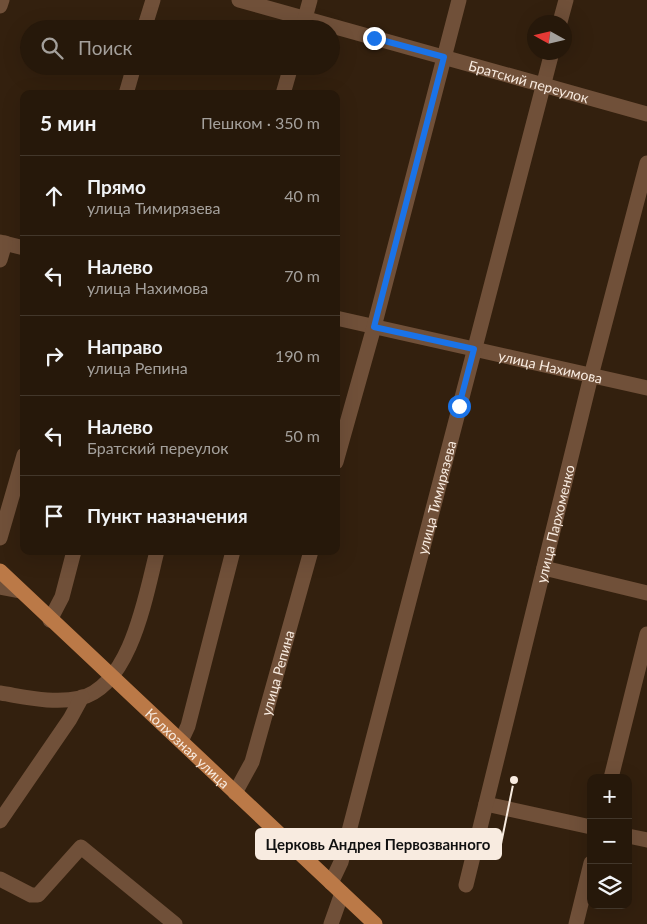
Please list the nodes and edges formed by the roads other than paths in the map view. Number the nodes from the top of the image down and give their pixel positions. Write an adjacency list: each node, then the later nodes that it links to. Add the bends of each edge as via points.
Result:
1 (2, 0): 7 (street)
2 (153, 0): 9 (street)
3 (238, 0): 10 (street, Братский переулок)
4 (310, 0): 11 (street)
5 (459, 0): 13 (street)
6 (566, 0): 8 (street)
7 (0, 6)
8 (562, 15)
9 (147, 20)
10 (292, 20)
11 (304, 20)
12 (340, 33): 13 (street, Братский переулок)
13 (444, 57): 17 (street, Братский переулок); 26 (street)
14 (550, 60): 17 (street, улица Тимирязева)
15 (131, 75): 18 (street)
16 (288, 75): 19 (street)
17 (543, 85): 20 (street, Братский переулок); 27 (street, улица Тимирязева)
18 (127, 90)
19 (284, 90)
20 (647, 114)
21 (647, 163): 28 (street, улица Пархоменко)
22 (2, 243): 23 (street); 24 (street)
23 (20, 247)
24 (0, 260)
25 (340, 319): 26 (street, улица Нахимова)
26 (374, 327): 27 (street, улица Нахимова); 30 (street)
27 (474, 349): 28 (street, улица Нахимова); 57 (street, улица Тимирязева, via 341,862)
28 (591, 376): 29 (street, улица Нахимова); 37 (street, улица Пархоменко)
29 (647, 388)
30 (340, 448)
31 (20, 470): 32 (street)
32 (0, 538)
33 (73, 555): 42 (street, via 62,597)
34 (156, 555): 44 (street, via 130,643)
35 (233, 555): 47 (street, via 188,726)
36 (310, 555): 49 (street, улица Репина, via 252,762)
37 (544, 568): 41 (street); 50 (street, улица Пархоменко)
38 (0, 571): 40 (main road, Колхозная улица)
39 (0, 587): 40 (street)
40 (20, 590): 42 (main road, Колхозная улица)
41 (647, 593)
42 (50, 620): 44 (main road, Колхозная улица)
43 (647, 634): 48 (street)
44 (112, 677): 46 (street, via 95,692); 47 (main road, Колхозная улица)
45 (0, 693): 46 (street, via 56,700)
46 (82, 698): 51 (street)
47 (181, 741): 49 (main road, Колхозная улица)
48 (612, 774)
49 (235, 793): 57 (main road, Колхозная улица)
50 (486, 804): 52 (street); 58 (street, улица Пархоменко)
51 (0, 821)
52 (587, 826)
53 (632, 837): 54 (street)
54 (647, 840)
55 (591, 864): 63 (street)
56 (0, 879): 60 (street, via 38,895 81,847)
57 (331, 883): 59 (main road, Колхозная улица)
58 (466, 885)
59 (342, 893): 61 (street); 62 (main road, Колхозная улица)
60 (175, 924)
61 (331, 924)
62 (375, 924)
63 (576, 924)

